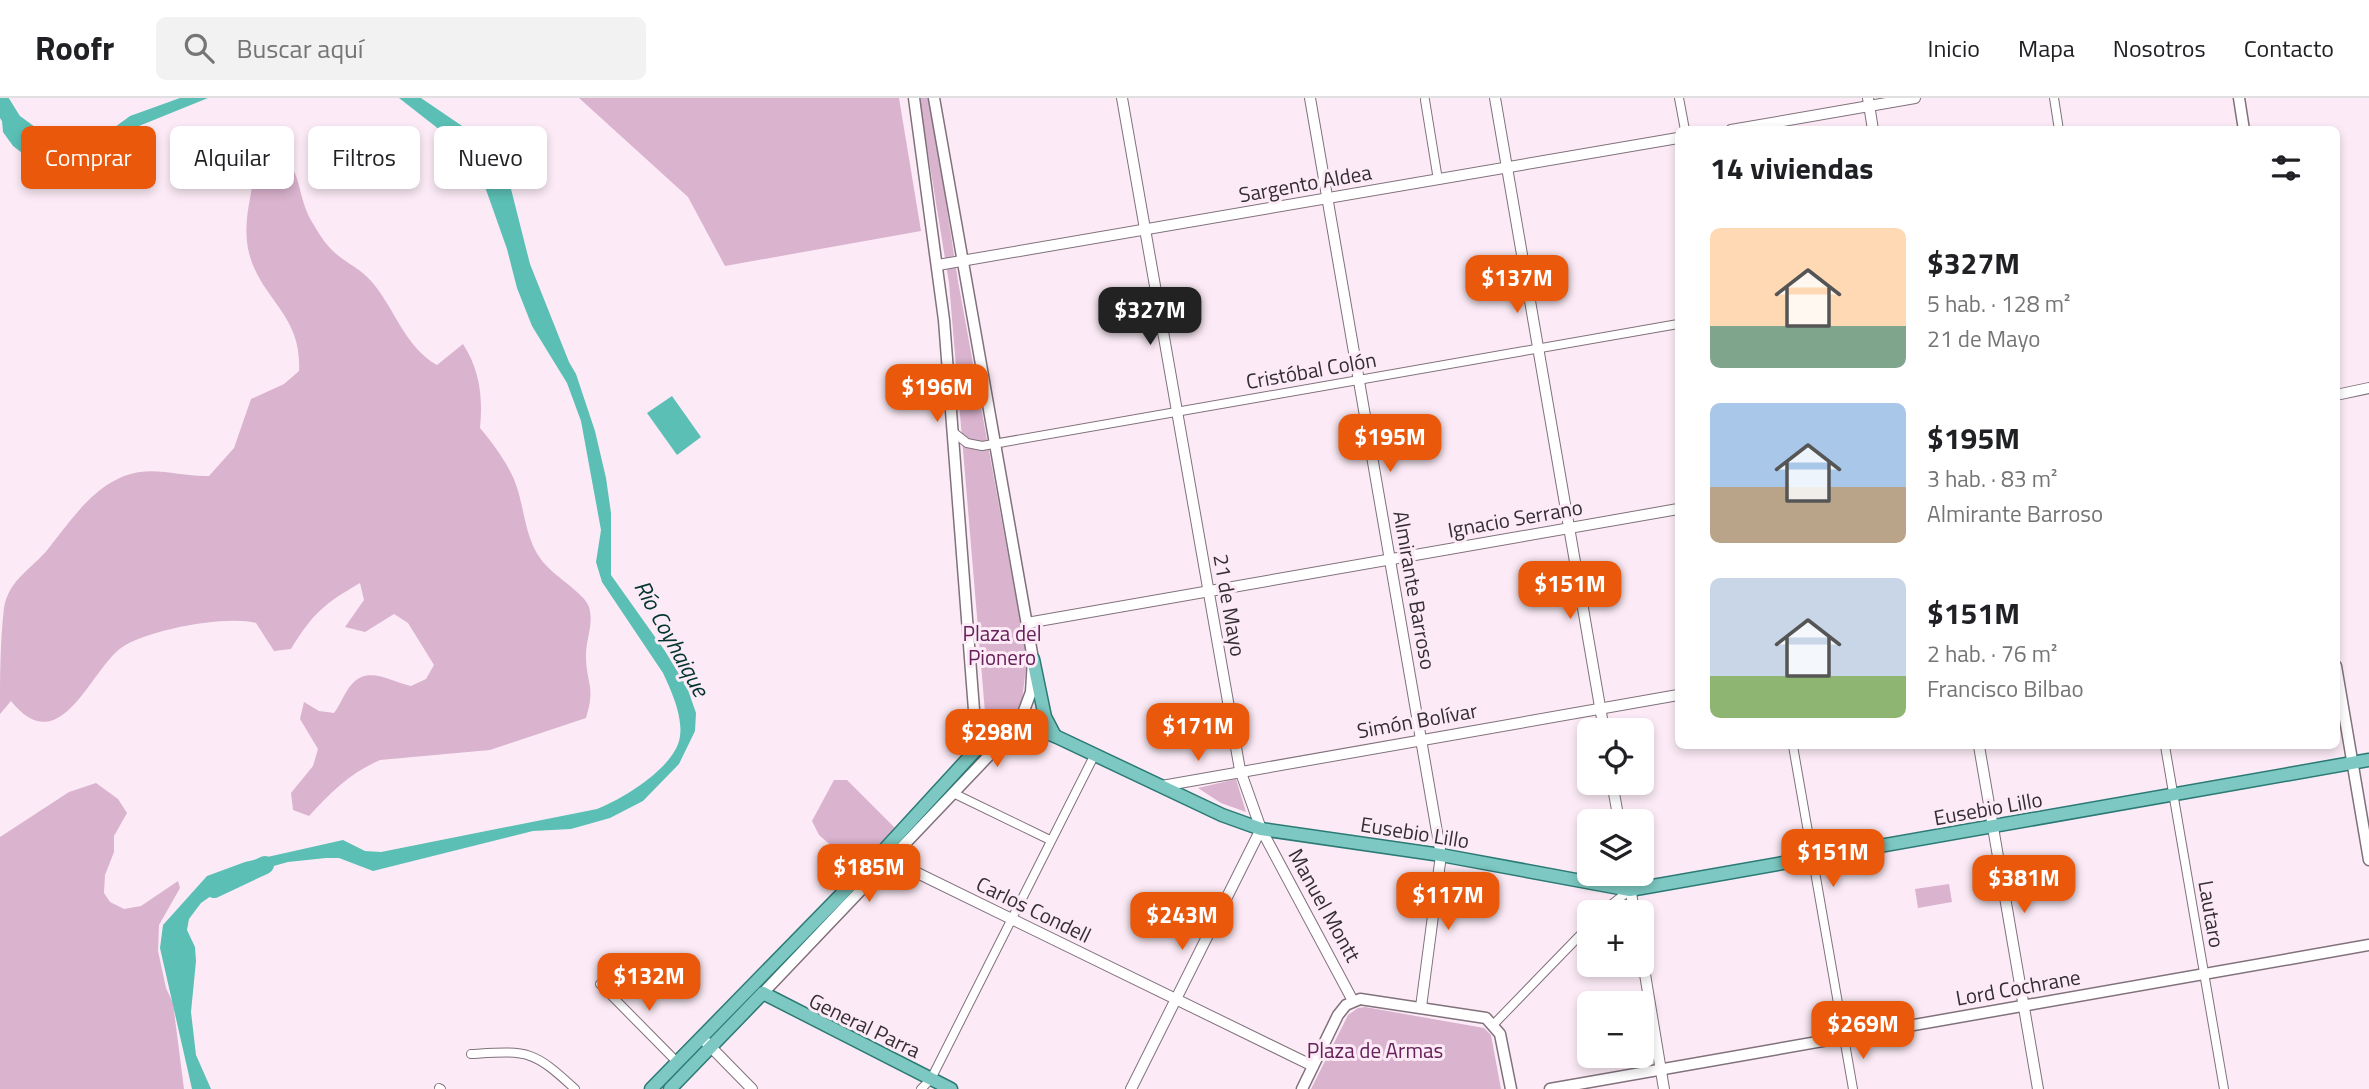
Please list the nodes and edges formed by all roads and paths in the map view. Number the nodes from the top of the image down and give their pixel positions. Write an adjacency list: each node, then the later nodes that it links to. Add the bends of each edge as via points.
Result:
1 (914, 98): 23 (main road)
2 (934, 98): 22 (main road)
3 (1122, 98): 21 (street, 21 de Mayo)
4 (1310, 98): 20 (street, Almirante Barroso)
5 (1494, 98): 18 (street)
6 (1679, 98): 12 (street)
7 (1915, 98): 11 (street)
8 (2054, 98): 15 (street)
9 (2239, 98): 16 (main road)
10 (1425, 100): 19 (street)
11 (1868, 102): 13 (street); 14 (street)
12 (1684, 126)
13 (1751, 126)
14 (1872, 126)
15 (2058, 126)
16 (2243, 126)
17 (1675, 139): 18 (street, Sargento Aldea)
18 (1507, 168): 19 (street, Sargento Aldea); 25 (street)
19 (1438, 180): 20 (street, Sargento Aldea)
20 (1327, 198): 21 (street, Sargento Aldea); 26 (street, Almirante Barroso)
21 (1145, 230): 22 (street, Sargento Aldea); 29 (street, 21 de Mayo)
22 (963, 261): 23 (street, Sargento Aldea); 31 (main road)
23 (938, 265): 30 (main road)
24 (1675, 325): 25 (street, Cristóbal Colón)
25 (1538, 349): 26 (street, Cristóbal Colón); 33 (street)
26 (1359, 380): 29 (street, Cristóbal Colón); 34 (street, Almirante Barroso)
27 (2369, 388): 28 (street)
28 (2340, 394)
29 (1176, 411): 31 (street, Cristóbal Colón); 35 (street, 21 de Mayo)
30 (953, 432): 31 (street, Cristóbal Colón, via 972,445); 45 (main road)
31 (996, 442): 36 (main road)
32 (1675, 510): 33 (street, Ignacio Serrano)
33 (1569, 528): 34 (street, Ignacio Serrano); 40 (street)
34 (1390, 559): 35 (street, Ignacio Serrano); 44 (street, Almirante Barroso)
35 (1208, 591): 36 (street, Ignacio Serrano); 52 (street, 21 de Mayo)
36 (1027, 623): 37 (main road)
37 (1033, 659): 42 (main road, via 1031,692); 43 (main road, via 1045,717)
38 (2340, 689): 51 (main road)
39 (1675, 696): 40 (street, Simón Bolívar)
40 (1600, 708): 41 (street); 44 (street, Simón Bolívar)
41 (1602, 718)
42 (1018, 724): 43 (main road, Eusebio Lillo); 45 (main road, via 995,733); 54 (main road)
43 (1055, 736): 49 (main road, Eusebio Lillo)
44 (1421, 739): 52 (street, Simón Bolívar); 60 (street, Almirante Barroso)
45 (977, 749): 59 (main road)
46 (1794, 749): 61 (street)
47 (1980, 749): 56 (street)
48 (2166, 749): 55 (street, Lautaro)
49 (1095, 754): 53 (main road, Eusebio Lillo); 58 (street)
50 (2369, 760): 51 (main road, Eusebio Lillo)
51 (2353, 763): 55 (main road, Eusebio Lillo); 62 (main road)
52 (1240, 770): 53 (street, Simón Bolívar); 57 (street, 21 de Mayo)
53 (1162, 786): 57 (main road, Eusebio Lillo)
54 (953, 793): 58 (street); 59 (main road)
55 (2174, 794): 56 (main road, Eusebio Lillo); 70 (street, Lautaro)
56 (1993, 827): 61 (main road, Eusebio Lillo); 77 (street)
57 (1261, 829): 60 (main road, Eusebio Lillo); 75 (street); 76 (street, Manuel Montt)
58 (1050, 840): 67 (street)
59 (887, 854): 67 (street, Carlos Condell); 71 (main road); 74 (main road)
60 (1441, 855): 64 (main road, Eusebio Lillo); 78 (street, Almirante Barroso)
61 (1813, 858): 64 (main road, Eusebio Lillo); 80 (street)
62 (2369, 860)
63 (1630, 886): 64 (street)
64 (1630, 890): 65 (street); 66 (street)
65 (1617, 900)
66 (1632, 900)
67 (1012, 919): 75 (street, Carlos Condell); 86 (street)
68 (1577, 938): 79 (street)
69 (2369, 945): 70 (main road, Lord Cochrane)
70 (2204, 973): 77 (main road, Lord Cochrane); 100 (street, Lautaro)
71 (762, 974): 74 (main road); 81 (main road)
72 (1645, 977): 85 (street)
73 (600, 984): 83 (street)
74 (763, 993): 81 (main road); 86 (main road, General Parra)
75 (1175, 999): 84 (street, Carlos Condell); 93 (street)
76 (1353, 1001): 78 (main road); 84 (main road, via 1338,1015)
77 (2024, 1006): 80 (main road, Lord Cochrane); 99 (street)
78 (1421, 1007): 79 (main road, via 1480,1016)
79 (1494, 1024): 95 (main road)
80 (1844, 1038): 85 (main road, Lord Cochrane); 98 (street)
81 (706, 1043): 83 (main road); 89 (main road); 90 (street)
82 (471, 1054): 87 (street, via 523,1052 544,1060)
83 (677, 1062): 88 (main road)
84 (1313, 1066): 94 (main road)
85 (1660, 1070): 96 (main road, Lord Cochrane); 97 (street)
86 (931, 1079): 91 (street); 92 (main road, General Parra)
87 (575, 1089)
88 (651, 1089)
89 (670, 1089)
90 (752, 1089)
91 (921, 1089)
92 (951, 1089)
93 (1131, 1089)
94 (1302, 1089)
95 (1511, 1089)
96 (1550, 1089)
97 (1664, 1089)
98 (1853, 1089)
99 (2038, 1089)
100 (2224, 1089)

